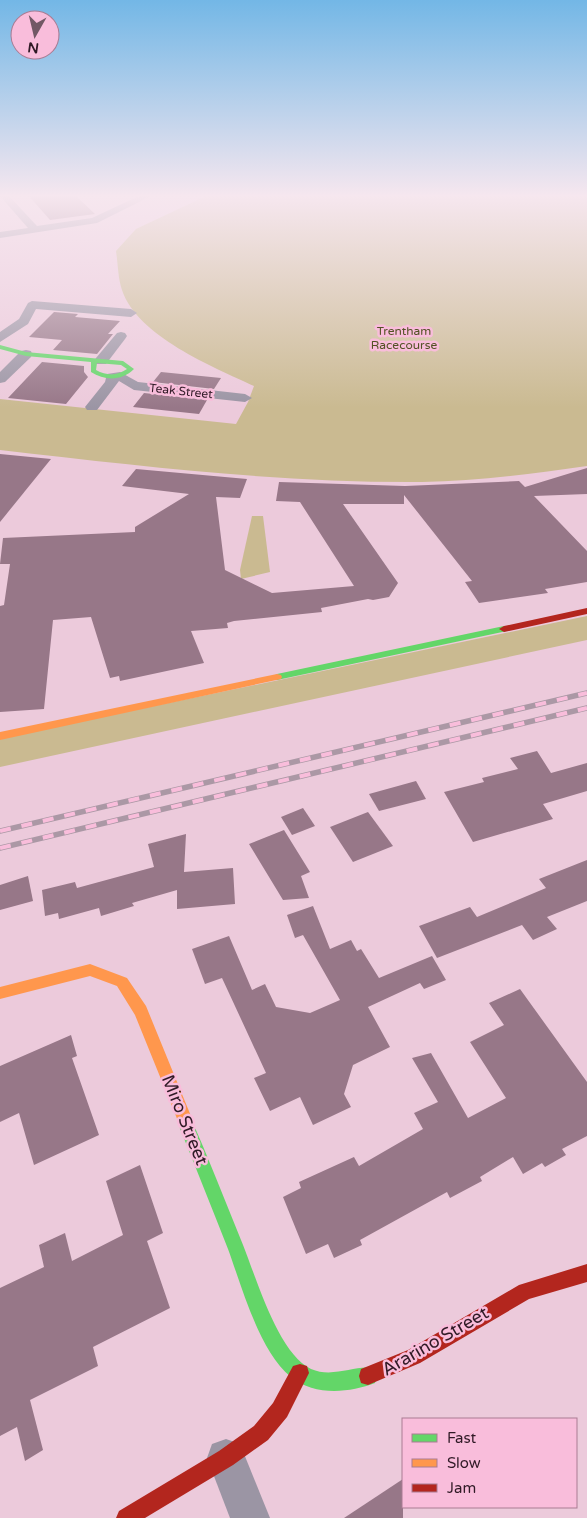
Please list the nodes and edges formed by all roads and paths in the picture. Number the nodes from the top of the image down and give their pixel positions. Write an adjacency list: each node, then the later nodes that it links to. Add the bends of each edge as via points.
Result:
1 (131, 313): 3 (street, via 32,305 24,321)
2 (122, 336): 6 (street)
3 (0, 338)
4 (0, 347): 5 (street, Teak Street)
5 (26, 354): 6 (street, Teak Street); 8 (street)
6 (98, 361): 7 (street, Teak Street, via 93,371 102,376); 7 (street, Teak Street, via 123,363 131,368 127,373)
7 (116, 376): 9 (street, Teak Street, via 134,386); 10 (street)
8 (0, 378)
9 (245, 398)
10 (92, 407)
11 (587, 611): 12 (street)
12 (0, 736)
13 (0, 993): 15 (street, Miro Street, via 90,970 122,982 141,1011 263,1316 285,1356)
14 (587, 1273): 15 (street, Ararino Street, via 526,1291 379,1374 347,1383 320,1382)
15 (300, 1372): 16 (street, via 280,1410 262,1432)
16 (226, 1458): 17 (street); 18 (street)
17 (126, 1518)
18 (250, 1518)

